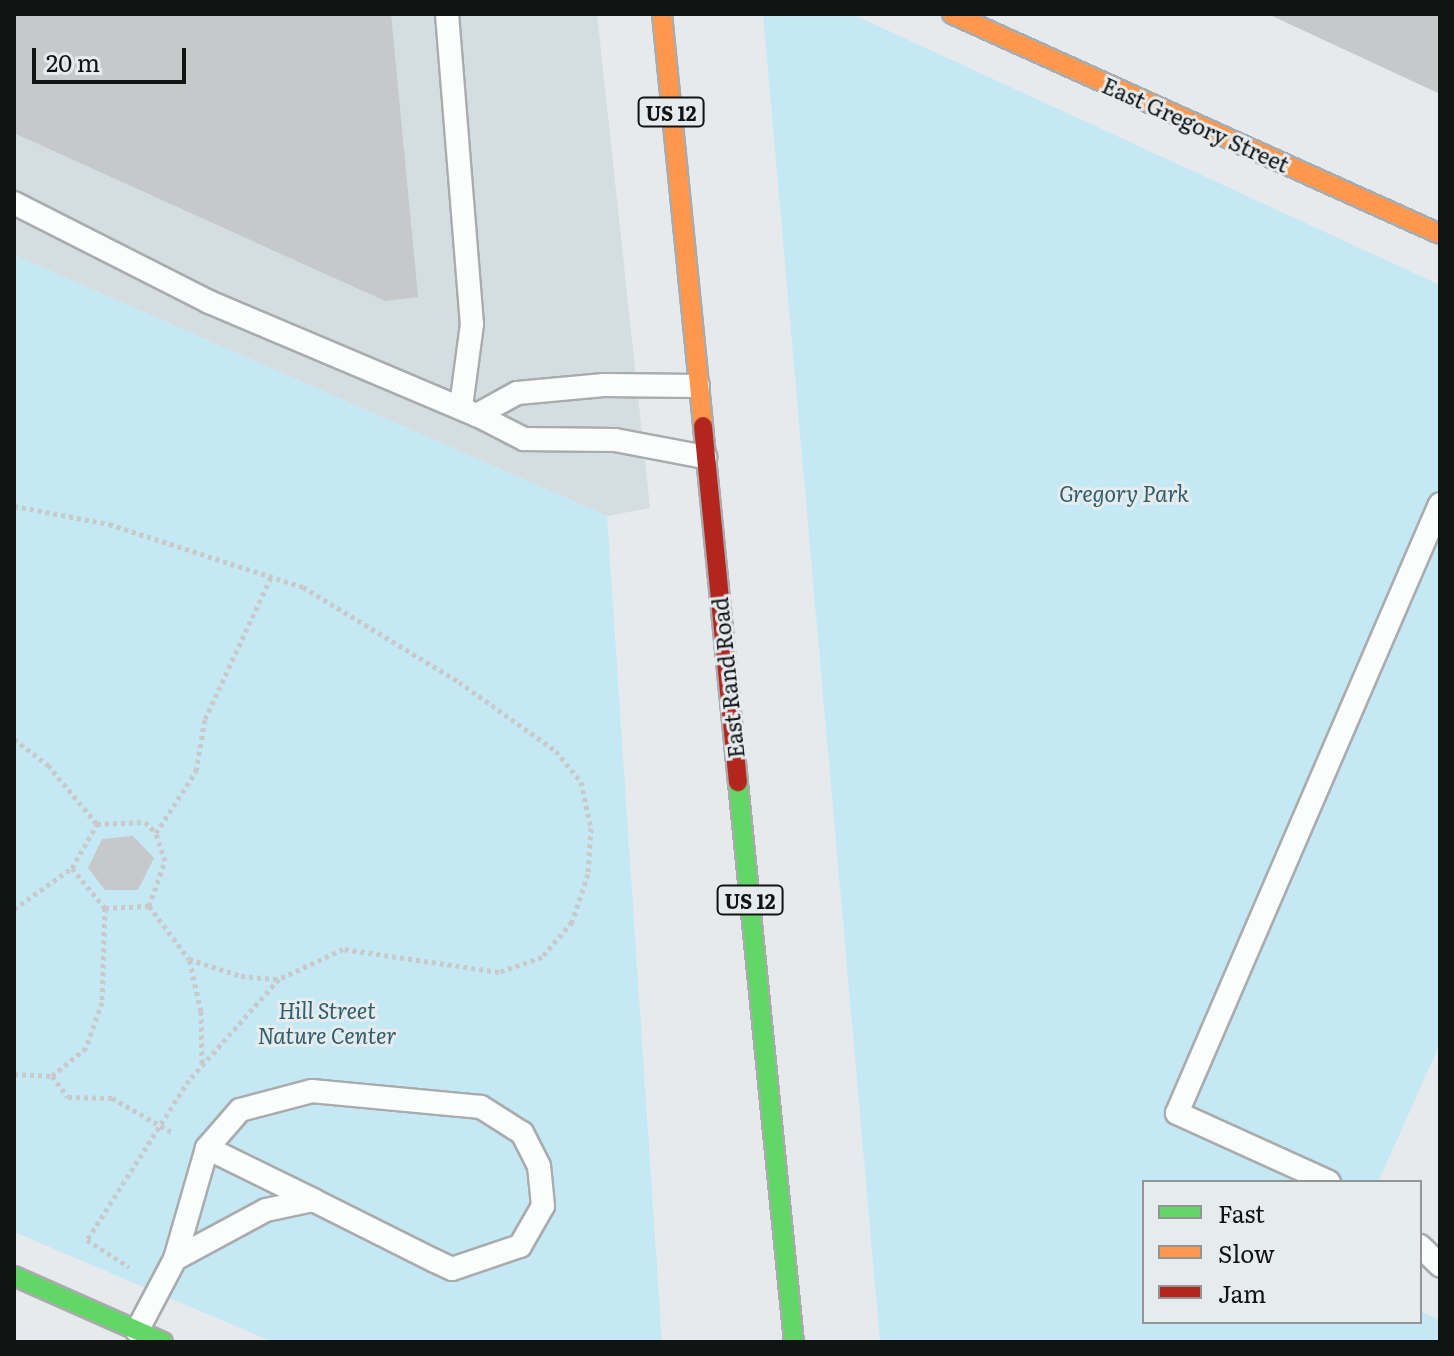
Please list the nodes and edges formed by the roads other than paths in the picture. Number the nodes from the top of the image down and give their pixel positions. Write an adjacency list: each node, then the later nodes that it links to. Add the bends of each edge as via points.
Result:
1 (447, 14): 7 (lane, via 472,324)
2 (662, 14): 6 (main road, East Rand Road / US 12)
3 (952, 14): 5 (main road, East Gregory Street)
4 (14, 203): 7 (lane, via 209,302)
5 (1440, 234)
6 (698, 386): 7 (lane, via 604,385 517,393); 8 (main road, East Rand Road / US 12)
7 (469, 411): 8 (lane, via 524,439 615,440)
8 (705, 457): 19 (main road, East Rand Road / US 12)
9 (1440, 504): 11 (lane, via 1177,1113)
10 (207, 1148): 12 (lane); 12 (lane, via 240,1110 312,1091 481,1107 522,1133 539,1166 543,1206 520,1246 452,1269); 14 (lane)
11 (1325, 1180)
12 (313, 1200): 14 (lane, via 266,1210)
13 (1422, 1248): 15 (lane)
14 (175, 1259): 17 (lane)
15 (1440, 1265)
16 (14, 1276): 17 (main road)
17 (137, 1331): 18 (main road)
18 (163, 1342)
19 (794, 1342)

